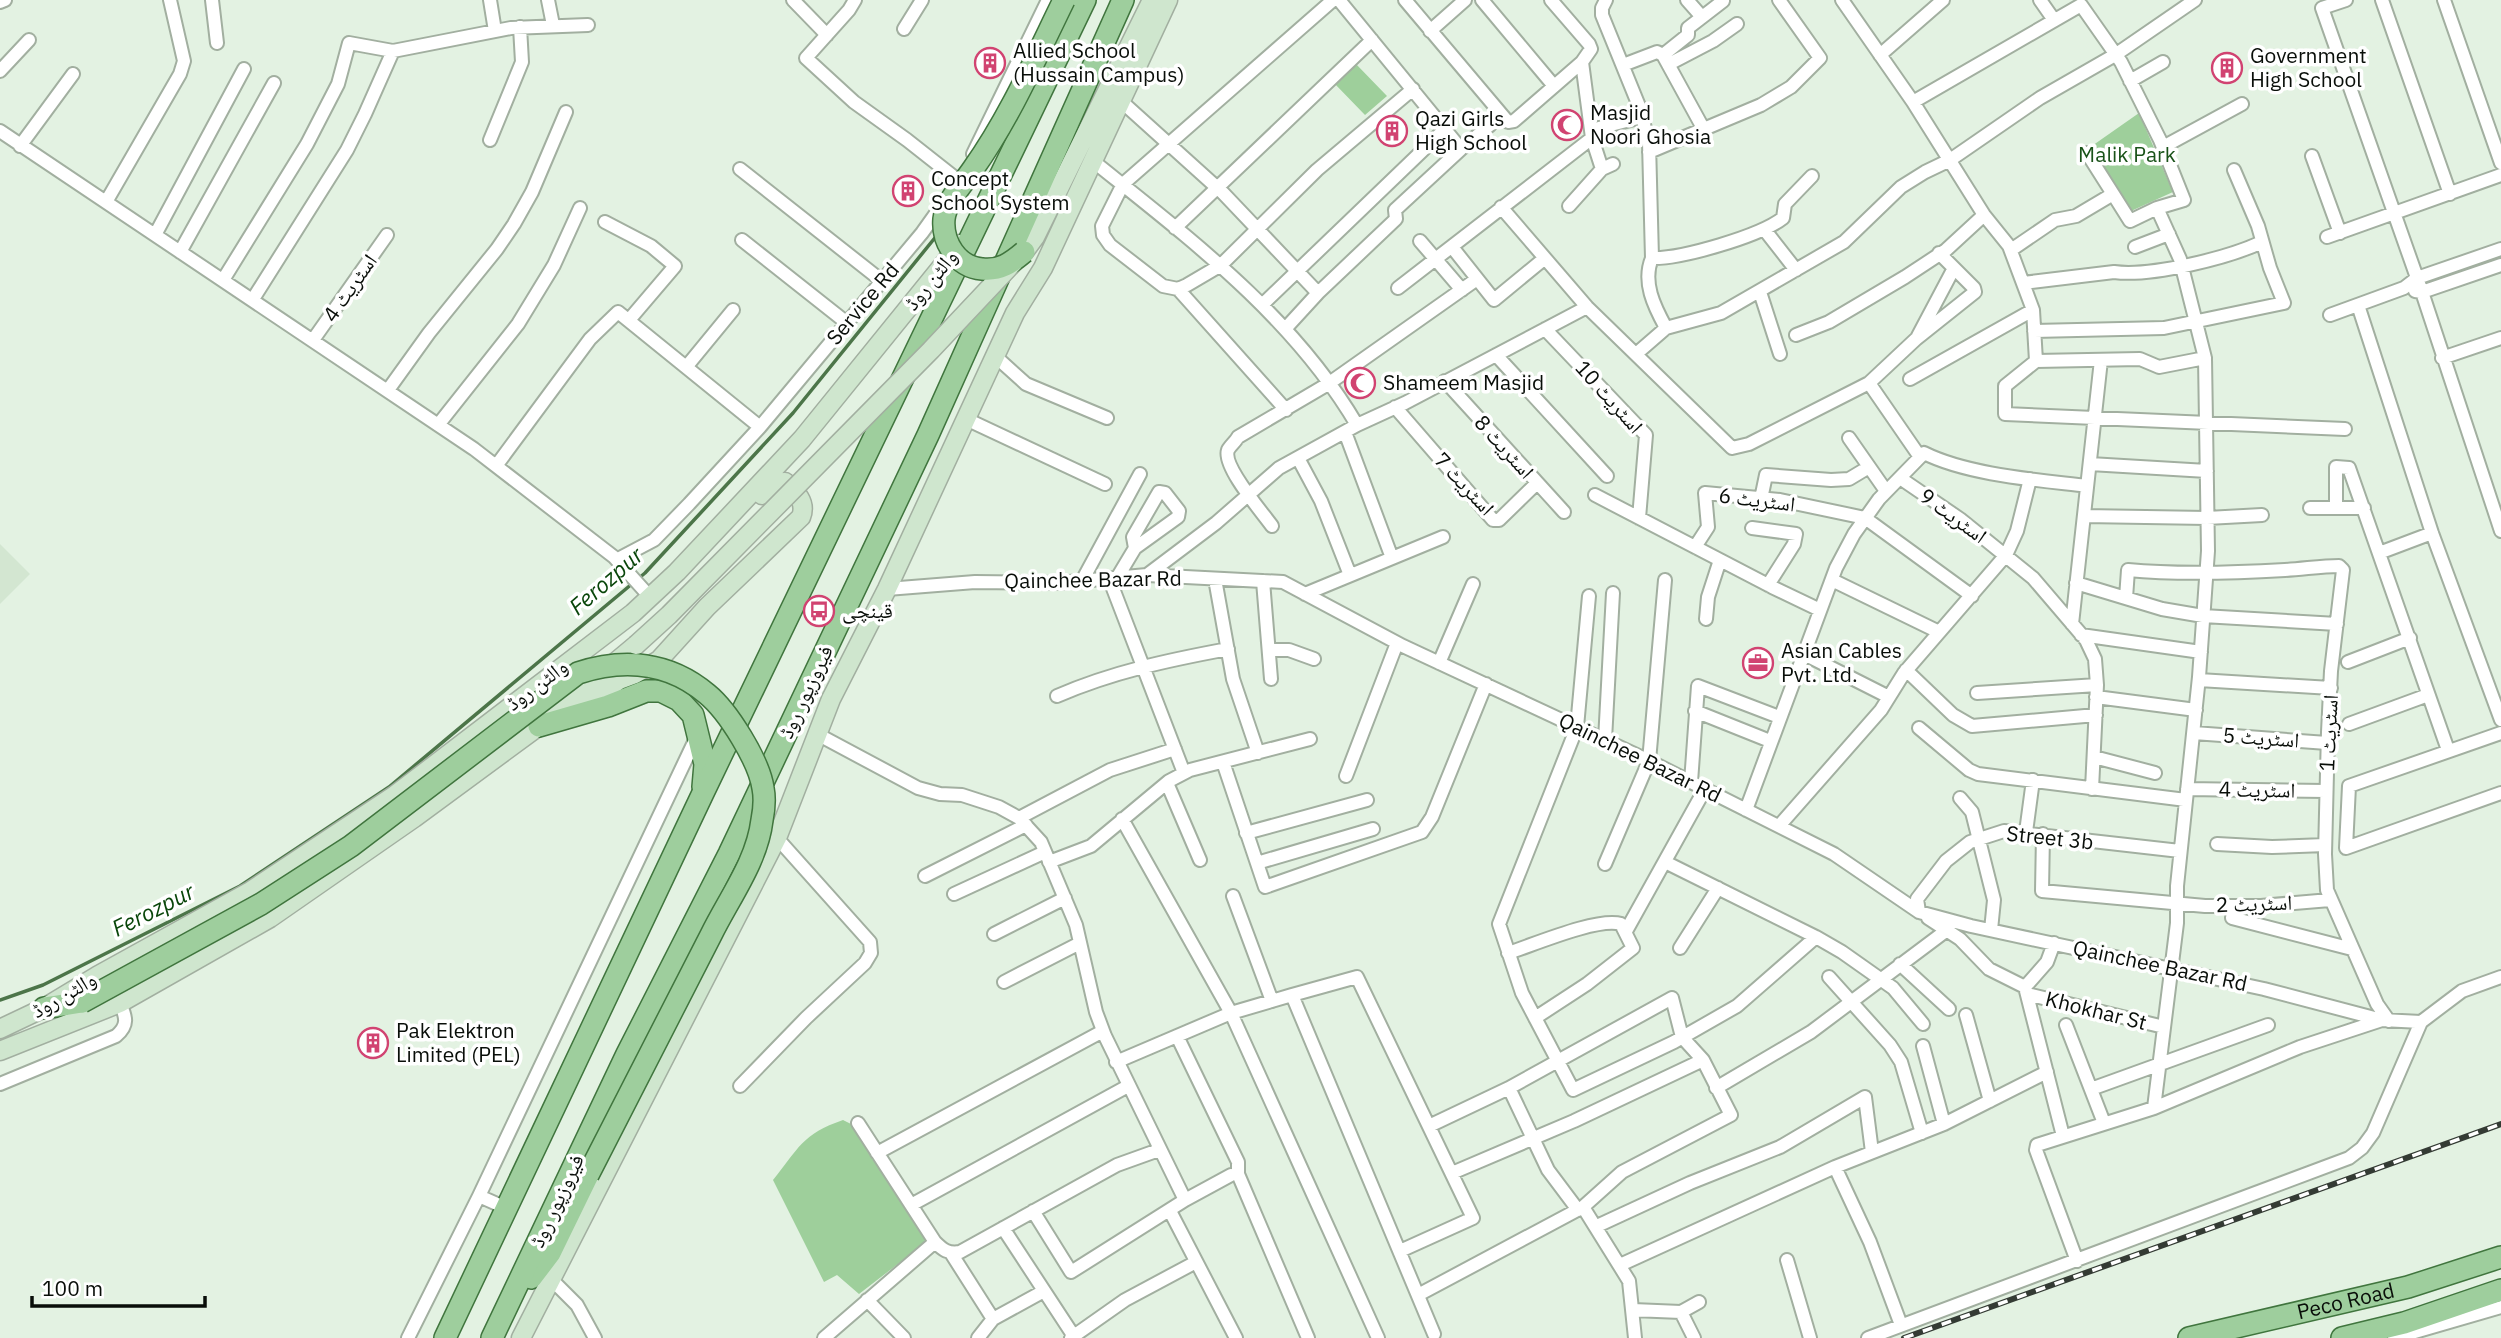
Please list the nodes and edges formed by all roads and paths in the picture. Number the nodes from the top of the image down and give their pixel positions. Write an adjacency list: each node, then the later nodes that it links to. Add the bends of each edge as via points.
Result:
1 (170, 0): 89 (street, via 184,61 180,74)
2 (212, 0): 44 (street)
3 (490, 0): 39 (street)
4 (548, 0): 35 (street)
5 (793, 0): 41 (street)
6 (855, 0): 41 (street)
7 (922, 0): 38 (street)
8 (1048, 0): 84 (street, Service Rd)
9 (1064, 0): 114 (main road, bridge, via 1004,120 944,218 951,251 977,269 1009,265)
10 (1085, 0): 97 (main road)
11 (1123, 0): 422 (main road, فیروزپور روڈ, via 917,458)
12 (1152, 0): 114 (main road, والٹن روڈ)
13 (1168, 0): 59 (main road)
14 (1333, 0): 70 (street)
15 (1339, 0): 43 (street)
16 (1405, 0): 40 (street)
17 (1465, 0): 40 (street)
18 (1482, 0): 57 (street)
19 (1551, 0): 49 (street, via 1589,44 1591,49)
20 (1606, 0): 51 (street, via 1602,15)
21 (1687, 0): 32 (street)
22 (1779, 0): 65 (street, via 1819,58 1791,87 1761,105)
23 (1842, 0): 46 (street)
24 (1943, 0): 46 (street)
25 (2040, 0): 33 (street)
26 (2195, 0): 47 (street)
27 (2346, 0): 94 (street, via 2322,8)
28 (2382, 0): 88 (street)
29 (2444, 0): 79 (street)
30 (1723, 1): 32 (street)
31 (2085, 3): 33 (street); 47 (street)
32 (1702, 17): 48 (street)
33 (2054, 20): 60 (street)
34 (1737, 24): 48 (street, via 1713,41)
35 (553, 25): 36 (street); 37 (street)
36 (588, 25)
37 (520, 27): 39 (street); 69 (street, via 522,62)
38 (904, 29)
39 (495, 31): 45 (street)
40 (1430, 31): 57 (street, via 1508,122)
41 (827, 35): 84 (street, via 806,58 854,102)
42 (29, 40): 53 (street)
43 (1372, 40): 58 (street); 86 (street)
44 (217, 43)
45 (393, 51): 127 (street, via 349,43 338,83 307,144); 137 (street, via 346,150)
46 (1880, 55): 60 (street)
47 (2115, 55): 55 (street); 77 (street, via 2040,98)
48 (1666, 60): 51 (street, via 1657,52); 65 (street)
49 (1582, 62): 57 (street); 68 (street)
50 (2163, 62): 55 (street)
51 (1623, 65): 63 (street)
52 (244, 69): 103 (street)
53 (0, 71)
54 (73, 74): 71 (street)
55 (2130, 81): 72 (street)
56 (274, 83): 113 (street)
57 (1553, 86)
58 (1413, 89): 66 (street); 99 (street, via 1317,170)
59 (1121, 102): 70 (street); 78 (main road)
60 (1913, 102): 77 (street)
61 (2242, 104): 72 (street)
62 (566, 112): 168 (street, via 514,224)
63 (1642, 117): 68 (street); 74 (street)
64 (1490, 125): 73 (street)
65 (1703, 128): 74 (street)
66 (1445, 129): 73 (street); 124 (street)
67 (0, 131): 71 (street)
68 (1592, 134): 90 (street, via 1607,167); 91 (street)
69 (490, 140)
70 (1168, 144): 85 (street); 86 (street)
71 (20, 146): 89 (street)
72 (2163, 147): 93 (street, via 2184,200)
73 (1461, 149): 136 (street, via 1395,210 1396,219)
74 (1649, 152): 117 (street)
75 (2087, 153): 87 (street)
76 (2312, 156): 101 (street)
77 (1950, 160): 95 (street); 123 (street, via 1901,187 1844,242)
78 (1093, 161): 85 (street); 158 (main road)
79 (2501, 163)
80 (740, 169): 128 (street)
81 (2234, 170): 108 (street)
82 (2501, 175): 88 (street)
83 (1812, 176): 100 (street, via 1786,204 1783,218)
84 (959, 181): 128 (street, Service Rd)
85 (1122, 184): 98 (street); 132 (street, via 1102,226 1103,235 1163,286)
86 (1216, 188): 98 (street); 99 (street)
87 (2113, 194): 93 (street, via 2130,221); 112 (street, via 2076,216 2055,220)
88 (2450, 194): 94 (street)
89 (106, 202): 103 (street)
90 (1569, 206)
91 (1501, 207): 109 (street); 116 (street)
92 (580, 208): 175 (street, via 554,265 518,324)
93 (2157, 208): 102 (street)
94 (2394, 212): 101 (street); 126 (street)
95 (1984, 215): 112 (street); 115 (street)
96 (605, 222): 144 (street, via 652,246 675,266)
97 (976, 224): 218 (main road, والٹن روڈ, via 802,439); 298 (main road)
98 (1175, 228): 119 (street)
99 (1257, 229): 119 (street); 124 (street)
100 (1764, 229): 117 (street, via 1666,258); 123 (street)
101 (2340, 233): 105 (street)
102 (2169, 234): 110 (street); 120 (street)
103 (155, 235): 113 (street)
104 (387, 236): 152 (street, اسٹریٹ 4)
105 (2326, 237)
106 (742, 240): 146 (street)
107 (1420, 241): 118 (street)
108 (2262, 242): 120 (street, via 2241,252); 145 (street, via 2284,303)
109 (1451, 247): 118 (street); 125 (street)
110 (2135, 247)
111 (2501, 249): 126 (street)
112 (2011, 250): 129 (street)
113 (180, 252): 127 (street)
114 (1024, 252): 272 (main road, والٹن روڈ, bridge, via 636,645)
115 (1939, 253): 122 (street); 151 (street, via 1854,309)
116 (1545, 258): 125 (street, via 1494,300); 140 (street)
117 (1652, 258): 147 (street, via 1647,269 1649,287)
118 (1436, 259): 130 (street); 133 (street)
119 (1221, 265): 132 (street); 138 (street)
120 (2181, 265): 129 (street); 145 (street)
121 (2501, 265): 135 (street)
122 (1954, 268): 153 (street); 153 (street, via 1975,292)
123 (1796, 270): 134 (street)
124 (1297, 271): 136 (street); 138 (street)
125 (1477, 278): 133 (street)
126 (2417, 278): 131 (street); 135 (street)
127 (223, 280): 137 (street)
128 (882, 281): 146 (street, Service Rd)
129 (2023, 284): 142 (street)
130 (1398, 288)
131 (2404, 288): 135 (street); 139 (street)
132 (1178, 289): 170 (street)
133 (1462, 290): 167 (street)
134 (1760, 292): 147 (street, via 1721,313); 156 (street)
135 (2422, 292): 160 (street)
136 (1318, 293): 148 (street)
137 (253, 299): 152 (street)
138 (1263, 304): 148 (street)
139 (2358, 305): 143 (street); 209 (street)
140 (1587, 307): 149 (street); 155 (street)
141 (733, 310): 163 (street)
142 (2033, 310): 150 (street); 164 (street)
143 (2330, 315)
144 (629, 320): 163 (street); 183 (street, via 618,312 590,339)
145 (2195, 322): 150 (street, via 2164,328); 159 (street)
146 (847, 323): 176 (street, Service Rd)
147 (1667, 328): 155 (street)
148 (1285, 329): 167 (street)
149 (1545, 329): 157 (street); 203 (street, اسٹریٹ 10, via 1646,435)
150 (2034, 331): 162 (street)
151 (1796, 335)
152 (313, 340): 168 (street)
153 (1916, 340): 166 (street)
154 (2500, 340): 160 (street)
155 (1636, 354): 166 (street, via 1732,448 1749,444)
156 (1780, 354)
157 (1496, 355): 165 (street); 187 (street)
158 (995, 356): 171 (street, via 1026,384); 173 (main road)
159 (2204, 358): 161 (street, via 2159,367 2140,359); 174 (street)
160 (2442, 358): 208 (street)
161 (2101, 360): 162 (street); 172 (street)
162 (2036, 362): 172 (street, via 2005,386 2005,415)
163 (687, 366): 176 (street)
164 (1910, 379)
165 (1445, 382): 169 (street); 190 (street, اسٹریٹ 8)
166 (1869, 383): 180 (street)
167 (1328, 384): 170 (street); 177 (street, via 1345,404)
168 (388, 390): 175 (street)
169 (1395, 407): 177 (street); 190 (street, اسٹریٹ 7, via 1493,520 1499,520)
170 (1286, 410): 194 (street, via 1238,437 1228,450 1227,459)
171 (1107, 418)
172 (2096, 418): 174 (street); 182 (street)
173 (966, 419): 191 (street); 231 (main road)
174 (2206, 422): 178 (street); 185 (street)
175 (438, 425): 183 (street)
176 (760, 428): 216 (street, Service Rd, via 654,540)
177 (1351, 429): 181 (street); 215 (street)
178 (2345, 429)
179 (1849, 438): 184 (street)
180 (1920, 457): 188 (street); 189 (street, via 1924,453 1962,466)
181 (1298, 458): 194 (street); 221 (street, via 1321,501)
182 (2090, 464): 185 (street); 192 (street)
183 (496, 466): 216 (street)
184 (1869, 467): 193 (street); 196 (street, via 1849,479 1766,475)
185 (2207, 471): 205 (street)
186 (1140, 474): 226 (street)
187 (1607, 476)
188 (1900, 478): 193 (street); 214 (street, اسٹریٹ 9)
189 (2030, 479): 192 (street); 214 (street)
190 (1537, 483): 200 (street, اسٹریٹ 8)
191 (1105, 484)
192 (2087, 486): 202 (street)
193 (1886, 491): 204 (street)
194 (1249, 494): 206 (street); 220 (street)
195 (1595, 495): 203 (street)
196 (1761, 499): 204 (street, اسٹریٹ 6); 211 (street, اسٹریٹ 6, via 1706,493 1708,527)
197 (2309, 508): 198 (street)
198 (2336, 508): 199 (street); 199 (street, via 2336,467 2349,468)
199 (2364, 508): 213 (street)
200 (1564, 512)
201 (2262, 515): 205 (street)
202 (2084, 516): 205 (street); 228 (street)
203 (1639, 518): 211 (street)
204 (1865, 518): 225 (street); 235 (street)
205 (2207, 518): 219 (street)
206 (1272, 526)
207 (1752, 528): 230 (street, via 1796,534)
208 (2501, 531)
209 (2432, 533): 213 (street); 270 (street)
210 (1443, 537): 215 (street)
211 (1695, 547): 217 (street)
212 (1135, 548): 222 (street)
213 (2379, 553): 245 (street)
214 (2006, 555): 235 (street); 241 (street, اسٹریٹ 9, via 2033,578)
215 (1392, 558): 221 (street)
216 (618, 559): 236 (street)
217 (1720, 560): 230 (street); 240 (street)
218 (677, 572): 236 (main road, والٹن روڈ); 268 (main road, via 690,572 773,483 785,482 798,494 804,510 801,517 665,654 610,686)
219 (2206, 573): 237 (street, via 2128,569); 239 (street); 242 (street, اسٹریٹ 1, via 2339,566 2343,570)
220 (1147, 575): 222 (street, Qainchee Bazar Rd); 223 (street, Qainchee Bazar Rd)
221 (1350, 575): 233 (street)
222 (1113, 578): 226 (street, Qainchee Bazar Rd); 254 (street)
223 (1215, 579): 227 (street, Qainchee Bazar Rd); 247 (street)
224 (1665, 580): 287 (street)
225 (1832, 580): 238 (street); 243 (street)
226 (1082, 581): 231 (street, Qainchee Bazar Rd)
227 (1263, 581): 233 (street, Qainchee Bazar Rd, via 1283,582); 248 (street)
228 (2076, 583): 237 (street); 241 (street)
229 (1473, 584): 253 (street)
230 (1768, 585): 238 (street)
231 (887, 589): 278 (main road)
232 (1613, 593): 280 (street)
233 (1305, 594): 246 (street, Qainchee Bazar Rd)
234 (1589, 596): 273 (street)
235 (1972, 596): 243 (street)
236 (651, 598): 351 (main road, والٹن روڈ, via 384,802 249,892)
237 (2126, 598): 239 (street)
238 (1820, 610): 250 (street)
239 (2203, 616): 242 (street); 249 (street)
240 (1706, 619)
241 (2072, 624): 244 (street, اسٹریٹ 9)
242 (2337, 624): 259 (street, اسٹریٹ 1)
243 (1939, 632): 255 (street)
244 (2081, 635): 249 (street); 260 (street, اسٹریٹ 9, via 2095,659)
245 (2410, 638): 252 (street); 262 (street)
246 (1397, 643): 253 (street, Qainchee Bazar Rd); 291 (street)
247 (1228, 649): 254 (street); 285 (street, via 1233,679)
248 (1269, 650): 251 (street, via 1289,650); 256 (street)
249 (2201, 652): 257 (street)
250 (1804, 654): 264 (street); 269 (street)
251 (1314, 659)
252 (2348, 662)
253 (1439, 663): 258 (street, Qainchee Bazar Rd)
254 (1143, 666): 263 (street); 283 (street)
255 (1906, 670): 264 (street); 267 (street, via 1953,715 1972,726)
256 (1271, 679)
257 (2199, 680): 259 (street); 266 (street)
258 (1486, 684): 273 (street, Qainchee Bazar Rd); 319 (street, via 1422,832 1265,887)
259 (2331, 688): 282 (street, اسٹریٹ 1)
260 (2096, 691): 261 (street); 266 (street); 267 (street, اسٹریٹ 9)
261 (1977, 693)
262 (2428, 695): 271 (street); 284 (street)
263 (1057, 696)
264 (1889, 697): 306 (street)
265 (1695, 710): 269 (street, via 1696,689 1701,686); 281 (street); 293 (street)
266 (2196, 710): 276 (street)
267 (2096, 715): 286 (street, اسٹریٹ 9)
268 (574, 716): 272 (main road); 275 (main road, via 646,691 661,691 679,700 693,715)
269 (1779, 718): 281 (street)
270 (2501, 720)
271 (2349, 724)
272 (538, 726): 350 (main road, والٹن روڈ, via 270,918)
273 (1577, 727): 280 (street, Qainchee Bazar Rd); 339 (street, via 1499,923)
274 (1919, 728): 292 (street, اسٹریٹ 4, via 1978,774)
275 (699, 733): 298 (main road, via 705,764); 394 (street)
276 (2194, 733): 282 (street, اسٹریٹ 5); 300 (street)
277 (2501, 733): 284 (street)
278 (817, 734): 305 (street, via 918,788 999,807); 311 (main road)
279 (1310, 738): 285 (street)
280 (1605, 740): 287 (street, Qainchee Bazar Rd)
281 (1770, 741): 303 (street)
282 (2328, 743): 297 (street, اسٹریٹ 1)
283 (1175, 750): 290 (street); 305 (street, via 1110,770)
284 (2448, 750): 299 (street, via 2350,786 2346,848)
285 (1258, 753): 288 (street)
286 (2094, 757): 289 (street); 296 (street, اسٹریٹ 9)
287 (1649, 761): 293 (street, Qainchee Bazar Rd); 320 (street)
288 (1223, 762): 290 (street); 309 (street)
289 (2155, 772)
290 (1184, 773): 294 (street)
291 (1346, 776)
292 (2033, 780): 296 (street, اسٹریٹ 4); 308 (street)
293 (1691, 782): 295 (street, Qainchee Bazar Rd)
294 (1167, 783): 304 (street); 317 (street)
295 (1705, 789): 303 (street, Qainchee Bazar Rd); 318 (street)
296 (2092, 789): 300 (street, اسٹریٹ 4)
297 (2326, 791): 300 (street, اسٹریٹ 4); 314 (street, اسٹریٹ 1)
298 (703, 793): 397 (main road)
299 (2501, 793)
300 (2187, 795): 315 (street)
301 (1960, 798): 312 (street, via 1972,812)
302 (1367, 800): 309 (street)
303 (1746, 810): 306 (street, Qainchee Bazar Rd)
304 (1122, 819): 316 (street, via 1091,846); 353 (street)
305 (1022, 821): 316 (street, via 1041,842); 321 (street)
306 (1779, 827): 329 (street, Qainchee Bazar Rd, via 1834,854)
307 (1373, 829): 319 (street)
308 (2026, 832): 310 (street, Street 3b); 312 (street, Street 3b, via 2004,831)
309 (1246, 833): 319 (street)
310 (2043, 834): 315 (street, Street 3b); 327 (street, اسٹریٹ 2, via 2042,891)
311 (777, 838): 374 (street, via 870,942 871,953); 411 (main road)
312 (1978, 838): 329 (street, Street 3b, via 1946,861 1933,877 1917,899); 331 (street, via 1994,900)
313 (2217, 844): 314 (street)
314 (2325, 845): 326 (street, اسٹریٹ 1)
315 (2180, 852): 327 (street)
316 (1047, 857): 323 (street); 325 (street)
317 (1200, 860)
318 (1665, 862): 322 (street); 332 (street)
319 (1256, 863)
320 (1605, 864)
321 (925, 876)
322 (1718, 888): 334 (street); 337 (street)
323 (954, 894)
324 (1233, 896): 349 (street)
325 (1065, 898): 333 (street); 335 (street)
326 (2330, 900): 328 (street, اسٹریٹ 2); 338 (street, اسٹریٹ 1)
327 (2177, 904): 328 (street, اسٹریٹ 2); 341 (street)
328 (2234, 906): 338 (street, via 2232,918)
329 (1919, 912): 330 (street, Khokhar St); 331 (street, Qainchee Bazar Rd)
330 (1947, 930): 340 (street); 346 (street, Khokhar St, via 1989,969)
331 (1991, 930): 336 (street, Qainchee Bazar Rd)
332 (1626, 931): 339 (street, via 1613,921 1591,925); 355 (street, via 1633,948)
333 (994, 934)
334 (1815, 937): 344 (street); 365 (street, via 1737,1006)
335 (1080, 943): 345 (street); 363 (street)
336 (2053, 943): 341 (street, Qainchee Bazar Rd); 346 (street, via 2047,962)
337 (1680, 948)
338 (2352, 949): 356 (street, اسٹریٹ 1)
339 (1508, 953): 355 (street)
340 (1900, 964): 344 (street); 352 (street)
341 (2171, 968): 356 (street, Qainchee Bazar Rd); 361 (street)
342 (1829, 976): 348 (street)
343 (2501, 977): 357 (street, via 2462,991)
344 (1880, 978): 348 (street); 358 (street)
345 (1003, 982)
346 (2026, 991): 361 (street, Khokhar St); 372 (street)
347 (1292, 995): 349 (street); 384 (street, via 1357,976); 404 (street)
348 (1852, 1000): 377 (street, via 1811,1032); 385 (street, via 1901,1062)
349 (1272, 1001): 353 (street)
350 (120, 1003): 367 (main road, والٹن روڈ); 373 (street, via 126,1018 116,1037)
351 (44, 1008): 362 (main road, والٹن روڈ); 422 (main road, bridge, via 82,1002 261,904 351,846 578,673 599,666 640,663 694,683 733,723 760,775 762,825 751,862 550,1253)
352 (1949, 1009)
353 (1231, 1013): 364 (street); 434 (street)
354 (1966, 1014): 379 (street)
355 (1535, 1018): 368 (street)
356 (2385, 1021): 357 (street); 380 (street, via 2301,1047)
357 (2421, 1022): 408 (street, via 2373,1133 2349,1158)
358 (1923, 1024)
359 (2066, 1025): 378 (street)
360 (2268, 1025): 371 (street)
361 (2164, 1027): 371 (street)
362 (0, 1029)
363 (1103, 1031): 370 (street); 390 (street)
364 (1177, 1036): 370 (street); 433 (street, via 1238,1162 1238,1174)
365 (1682, 1037): 368 (street, via 1573,1090); 368 (street, via 1672,998); 369 (street)
366 (1923, 1046): 383 (street)
367 (0, 1051)
368 (1557, 1060): 376 (street)
369 (1703, 1060): 377 (street); 387 (street)
370 (1116, 1062): 375 (street)
371 (2159, 1062): 378 (street); 380 (street)
372 (2047, 1072): 379 (street); 386 (street)
373 (0, 1084)
374 (740, 1086)
375 (1128, 1086): 388 (street); 396 (street)
376 (1508, 1087): 384 (street); 387 (street)
377 (1716, 1088): 398 (street, via 1731,1115 1622,1172)
378 (2091, 1089): 382 (street)
379 (1990, 1101): 383 (street)
380 (2154, 1108): 382 (street)
381 (858, 1123): 390 (street)
382 (2104, 1123): 386 (street)
383 (1944, 1124): 385 (street)
384 (1429, 1126): 392 (street)
385 (1922, 1133): 389 (street)
386 (2063, 1136): 408 (street, via 2036,1147)
387 (1532, 1138): 392 (street); 398 (street, via 1548,1170)
388 (1158, 1147): 395 (street); 400 (street)
389 (1872, 1152): 391 (street); 401 (street, via 1865,1097 1780,1147)
390 (877, 1153): 396 (street)
391 (1835, 1167): 410 (street); 421 (street)
392 (1452, 1174): 404 (street, via 1473,1218)
393 (1231, 1175): 395 (street)
394 (479, 1196): 397 (street); 425 (street)
395 (1185, 1200): 399 (street)
396 (911, 1205): 403 (street)
397 (506, 1208): 426 (main road)
398 (1581, 1208): 401 (street); 414 (street)
399 (1170, 1210): 400 (street, via 1071,1272); 409 (street)
400 (1033, 1211): 402 (street)
401 (1597, 1226): 410 (street)
402 (1003, 1228): 405 (street); 412 (street)
403 (934, 1242): 405 (street); 415 (street)
404 (1399, 1251): 414 (street)
405 (951, 1253): 420 (street)
406 (2501, 1257): 439 (main road, Peco Road, via 2409,1287)
407 (1787, 1260): 437 (street)
408 (2077, 1261): 421 (street)
409 (1196, 1262): 424 (street, via 1125,1300); 432 (street)
410 (1619, 1265): 418 (street, via 1629,1281)
411 (551, 1280): 427 (main road); 428 (street, via 577,1305)
412 (1044, 1290): 420 (street); 424 (street)
413 (2501, 1290): 440 (main road, Peco Road, via 2404,1323)
414 (1418, 1295): 423 (street)
415 (867, 1300): 429 (street); 430 (street)
416 (1699, 1302): 419 (street)
417 (2501, 1307): 441 (street)
418 (1633, 1310): 419 (street); 435 (street)
419 (1681, 1312): 436 (street)
420 (993, 1319): 431 (street)
421 (1901, 1325): 438 (street)
422 (497, 1329)
423 (1434, 1334)
424 (1073, 1337)
425 (408, 1338)
426 (445, 1338)
427 (521, 1338)
428 (595, 1338)
429 (824, 1338)
430 (904, 1338)
431 (978, 1338)
432 (1236, 1338)
433 (1308, 1338)
434 (1378, 1338)
435 (1635, 1338)
436 (1694, 1338)
437 (1810, 1338)
438 (1868, 1338)
439 (2189, 1338)
440 (2342, 1338)
441 (2394, 1338)

